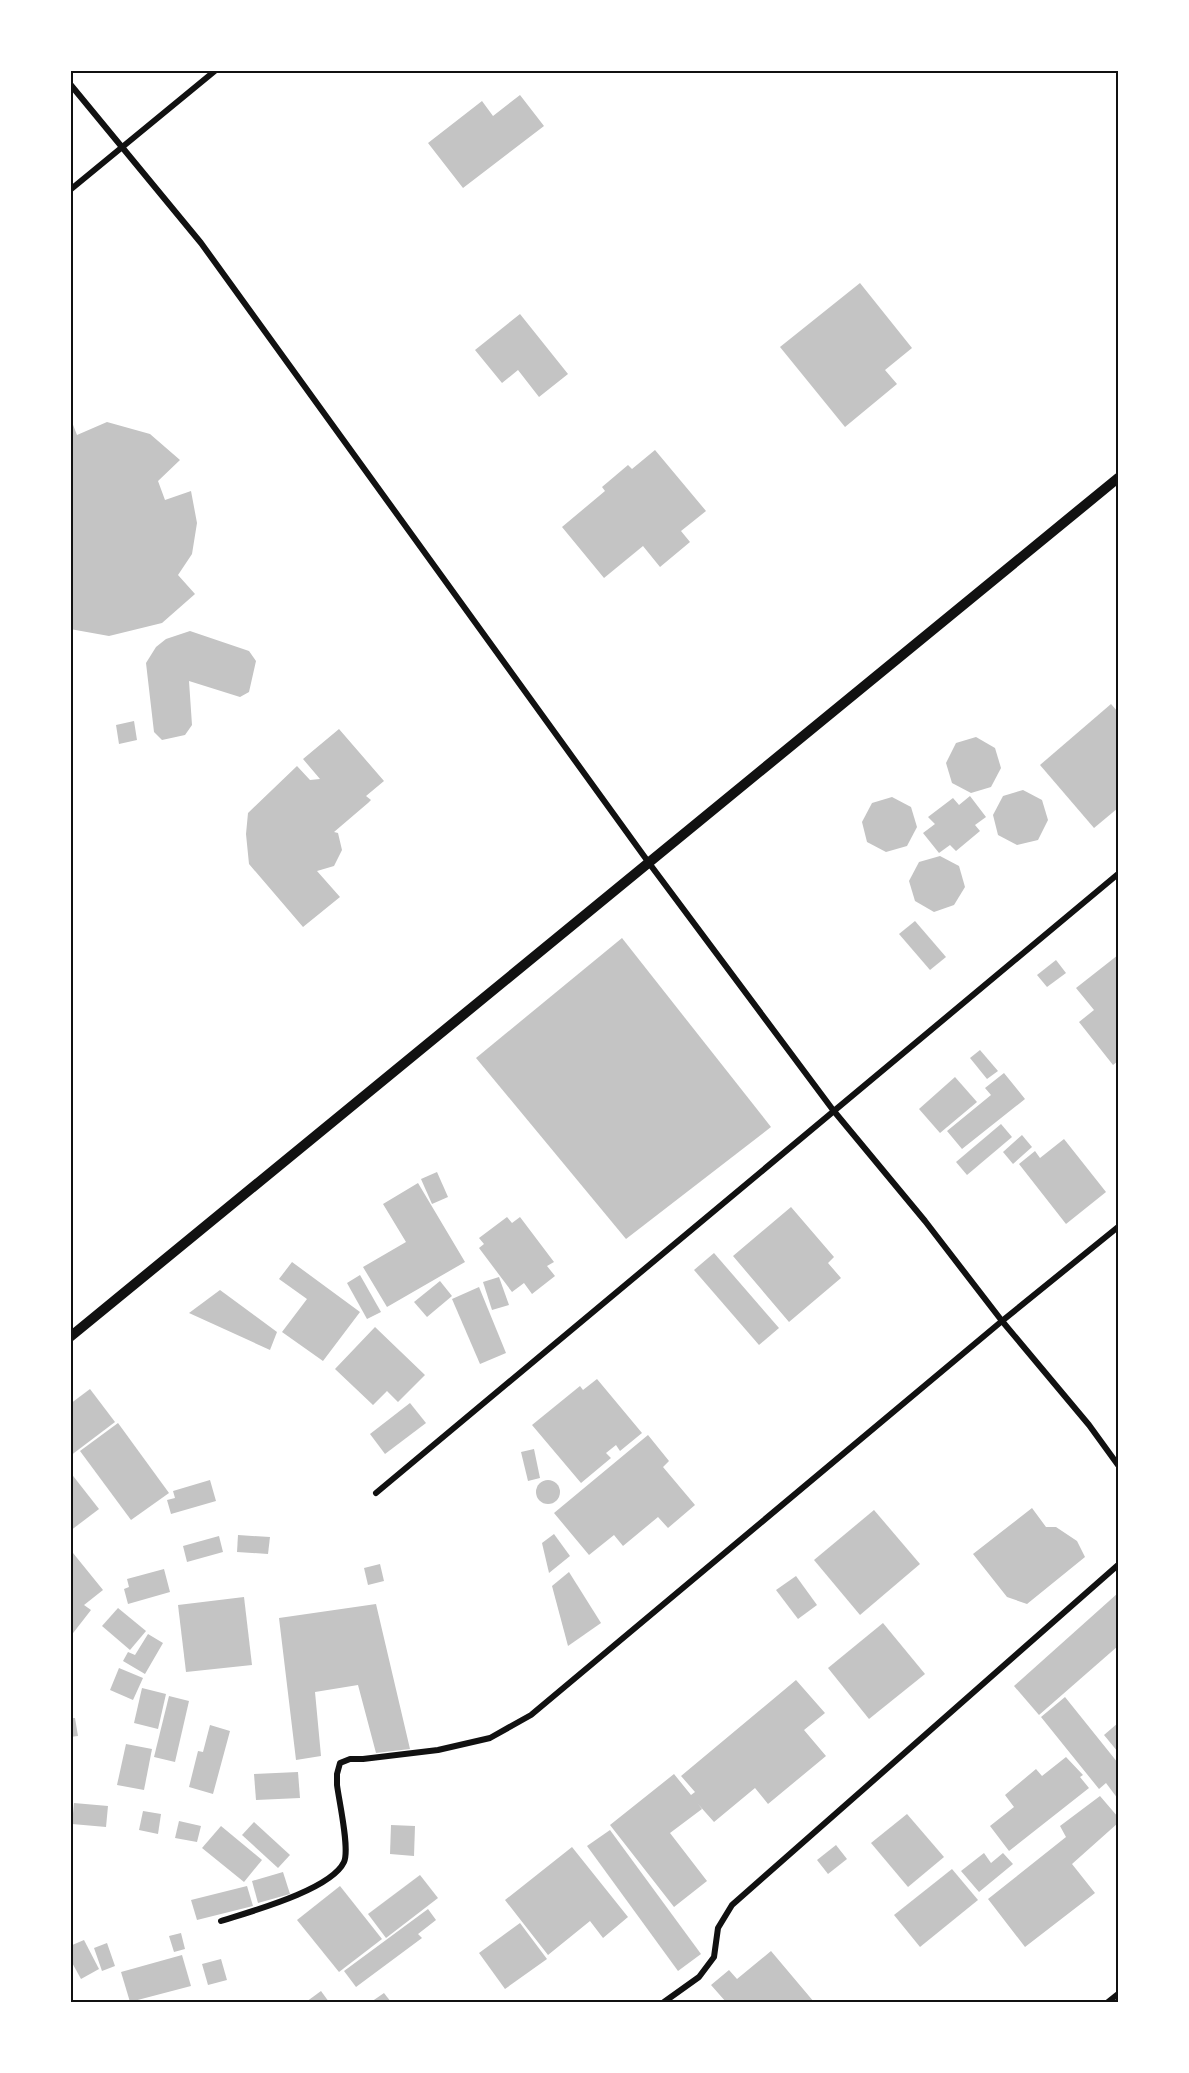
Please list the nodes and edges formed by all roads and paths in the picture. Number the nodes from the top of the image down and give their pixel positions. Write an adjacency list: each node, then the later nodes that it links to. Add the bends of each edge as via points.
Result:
1 (216, 70): 3 (street)
2 (70, 84): 3 (street)
3 (123, 147): 4 (street); 6 (street, via 201,243)
4 (70, 190)
5 (1119, 478): 6 (street)
6 (649, 863): 8 (street); 11 (street)
7 (1119, 873): 8 (street)
8 (834, 1110): 10 (street); 13 (street)
9 (1119, 1227): 10 (street)
10 (1002, 1321): 12 (street); 15 (street, via 531,1714 490,1738 438,1750 340,1763 337,1785 346,1850 344,1863 313,1888 290,1899)
11 (70, 1337)
12 (1119, 1465)
13 (376, 1493)
14 (1119, 1565): 17 (street, via 732,1905 718,1928 714,1957 699,1977)
15 (221, 1921)
16 (1119, 1994): 18 (street)
17 (664, 2002)
18 (1108, 2002)

